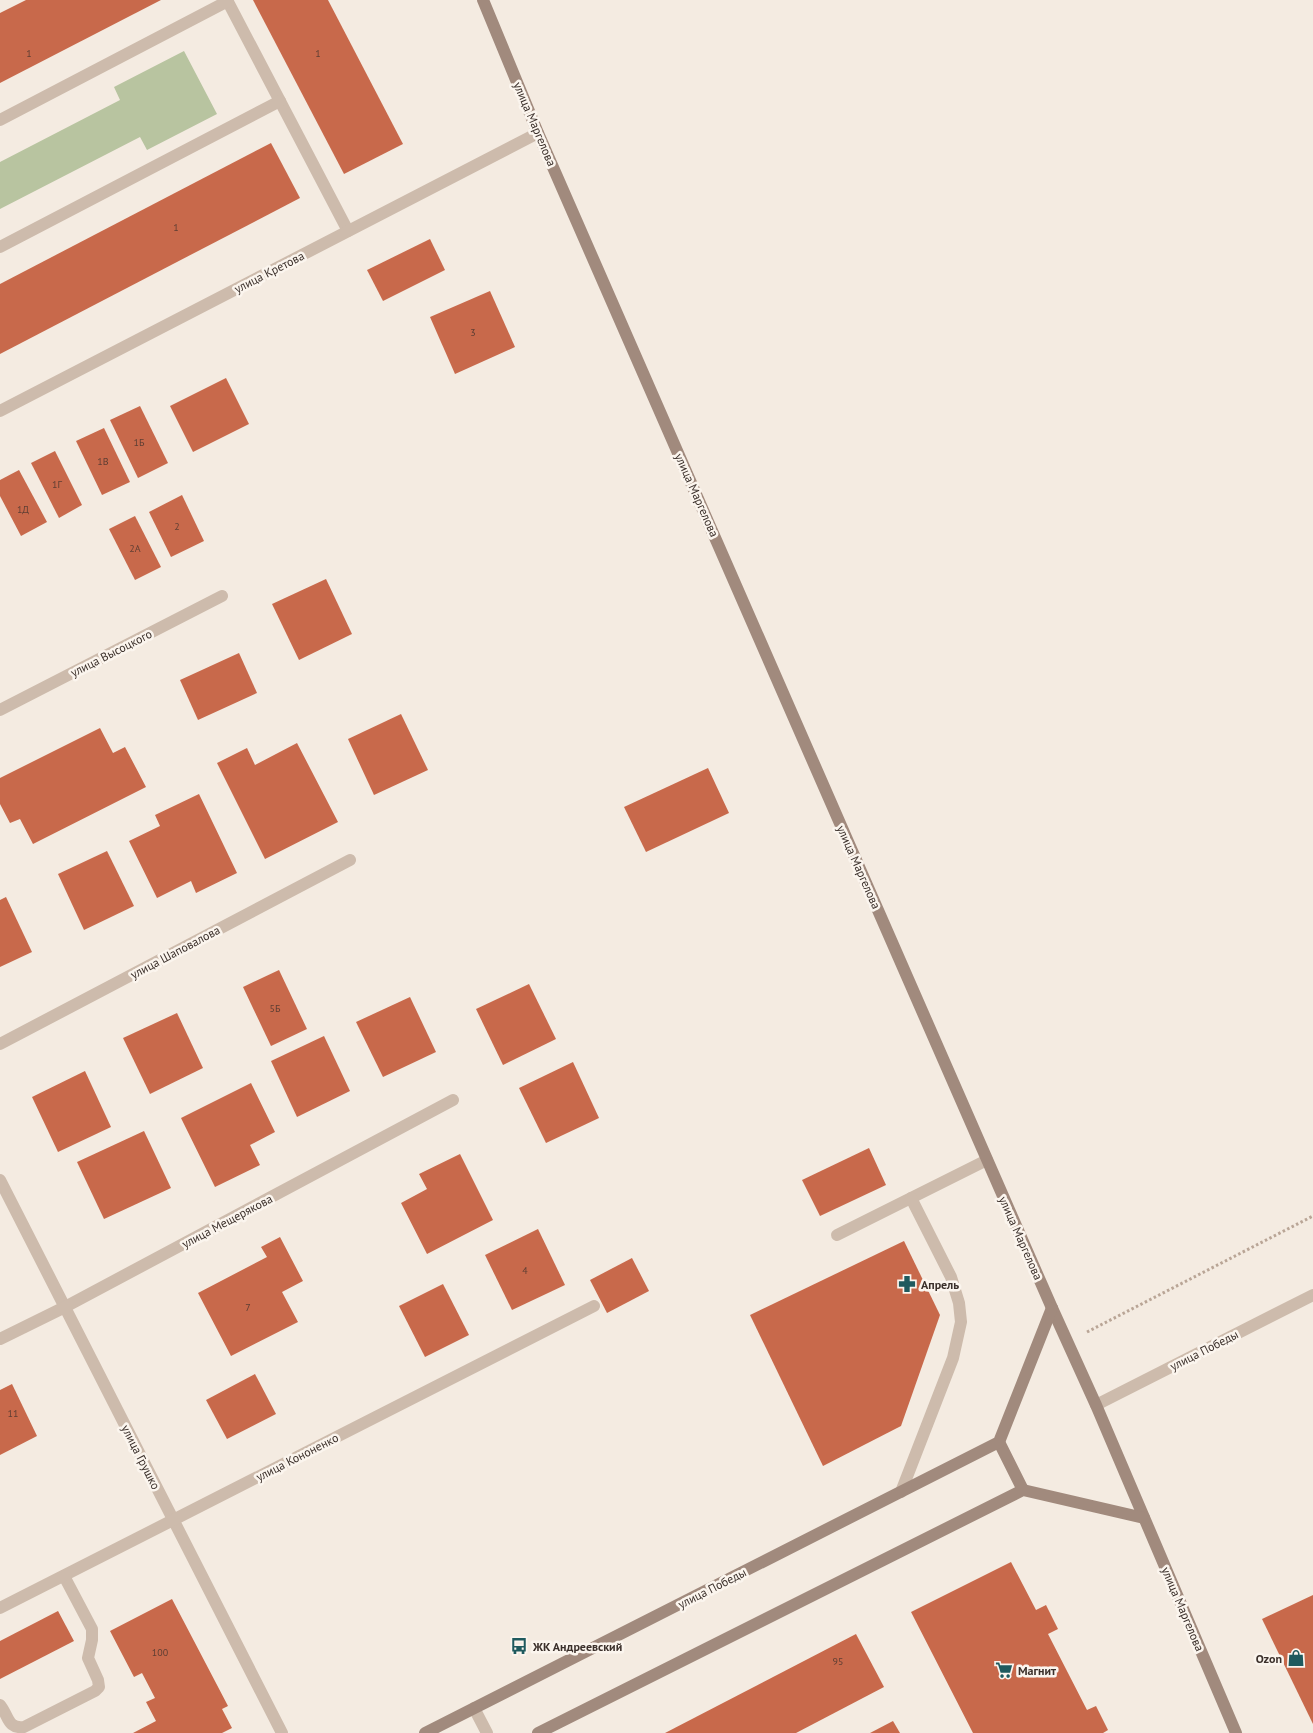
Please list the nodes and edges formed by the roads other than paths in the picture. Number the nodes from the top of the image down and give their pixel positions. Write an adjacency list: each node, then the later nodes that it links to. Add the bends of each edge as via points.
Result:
1 (483, 0): 5 (street, улица Маргелова)
2 (228, 1): 3 (street); 4 (street)
3 (280, 101): 6 (street); 7 (street)
4 (0, 120)
5 (538, 133): 6 (street, улица Кретова); 14 (street, улица Маргелова)
6 (348, 231): 8 (street, улица Кретова)
7 (0, 247)
8 (0, 411)
9 (222, 596): 10 (street, улица Высоцкого)
10 (0, 710)
11 (350, 860): 12 (street, улица Шаповалова)
12 (0, 1044)
13 (453, 1100): 20 (street, улица Мещерякова)
14 (987, 1160): 16 (street); 21 (street, улица Маргелова)
15 (0, 1180): 20 (street, улица Грушко)
16 (911, 1198): 17 (street); 26 (street, via 951,1277 961,1322 954,1358)
17 (837, 1235)
18 (1313, 1295): 23 (street, улица Победы)
19 (594, 1306): 28 (street, улица Кононенко)
20 (65, 1307): 22 (street, улица Мещерякова); 28 (street, улица Грушко)
21 (1052, 1308): 23 (street, улица Маргелова); 24 (street)
22 (0, 1339)
23 (1096, 1405): 27 (street, улица Маргелова)
24 (999, 1442): 25 (street); 26 (street, улица Победы)
25 (1023, 1490): 27 (street); 36 (street)
26 (901, 1492): 32 (street, улица Победы)
27 (1144, 1518): 37 (street, улица Маргелова)
28 (173, 1520): 29 (street, улица Кононенко); 33 (street, улица Грушко)
29 (64, 1576): 30 (street, улица Кононенко); 31 (street, via 92,1629 88,1658 99,1687 24,1727 11,1725)
30 (0, 1608)
31 (0, 1705)
32 (474, 1708): 34 (street, улица Победы); 35 (street)
33 (282, 1733)
34 (425, 1733)
35 (487, 1733)
36 (538, 1733)
37 (1236, 1733)

